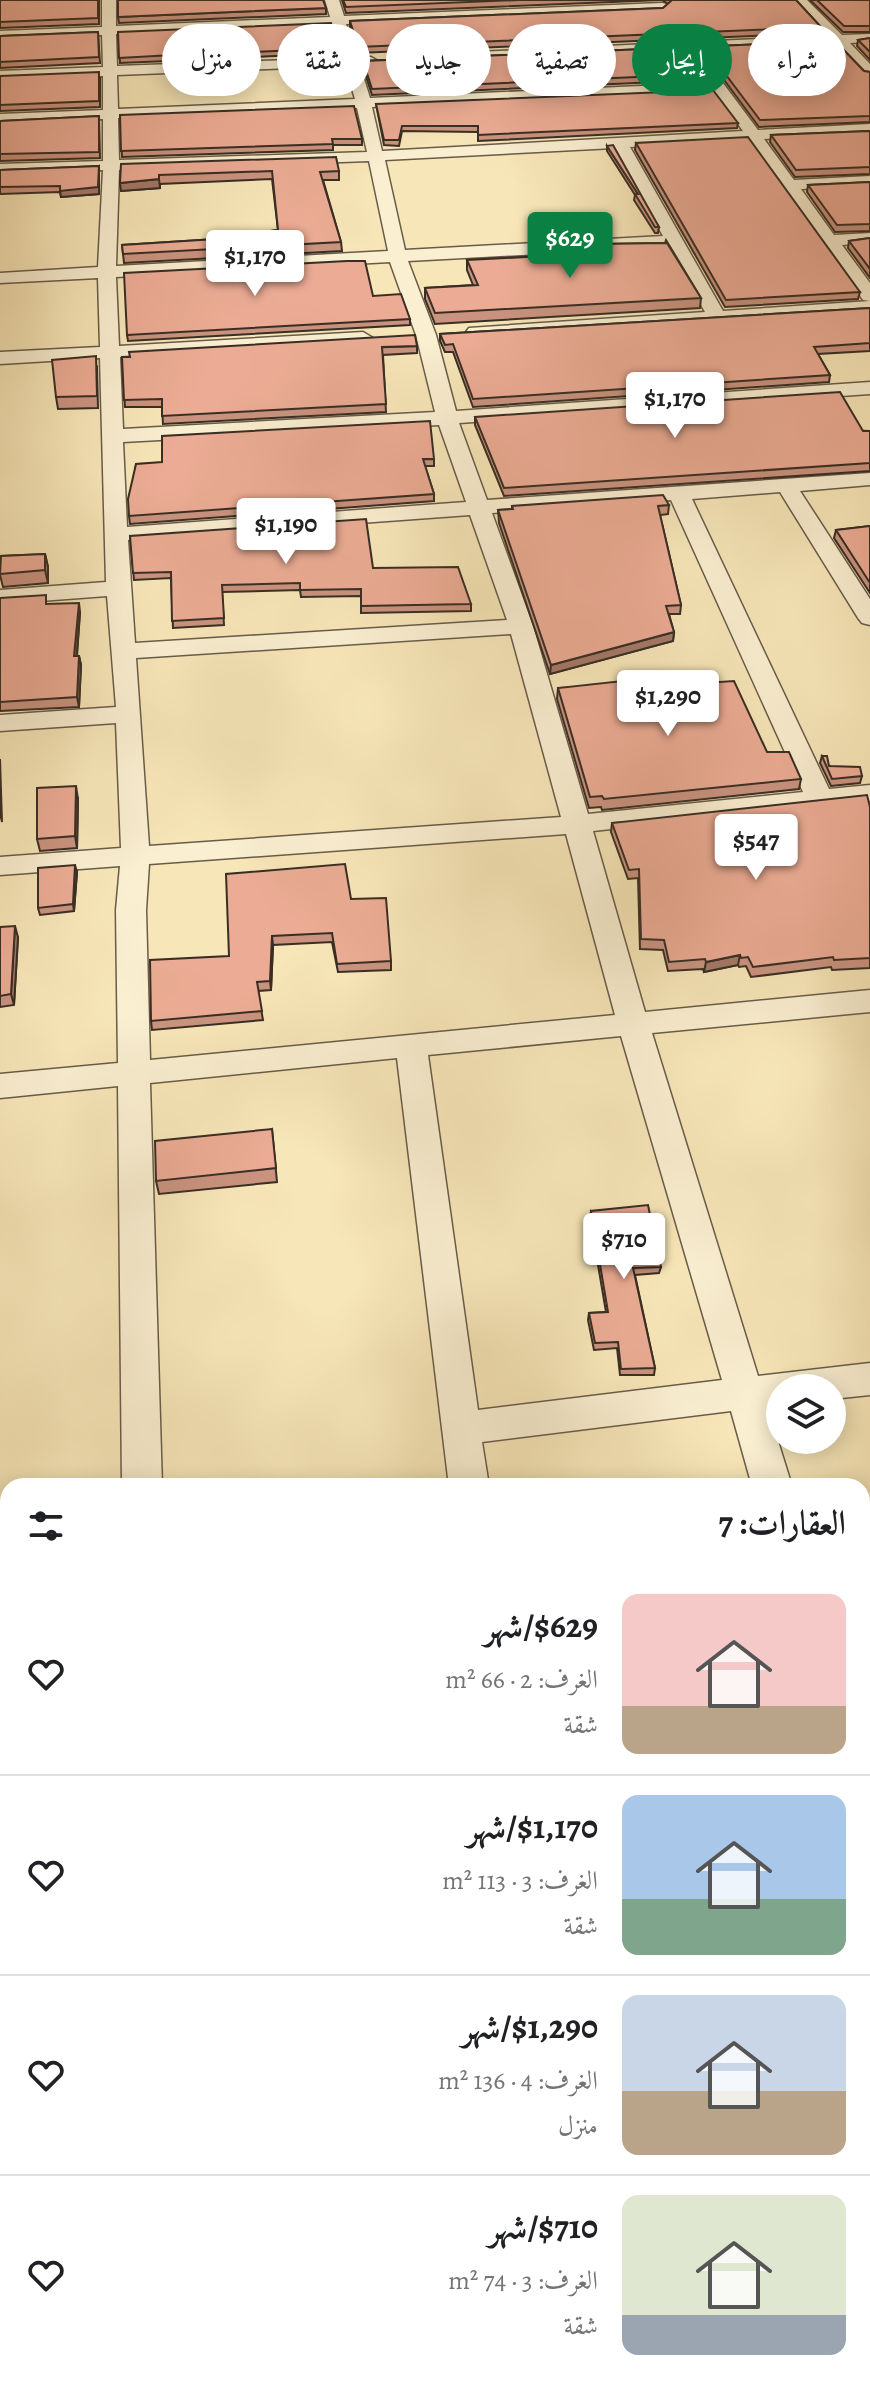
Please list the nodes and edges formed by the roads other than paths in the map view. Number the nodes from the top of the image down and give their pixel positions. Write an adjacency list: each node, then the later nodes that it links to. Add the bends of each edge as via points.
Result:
1 (109, 0): 7 (street)
2 (800, 0): 5 (street)
3 (336, 10): 4 (street); 7 (street)
4 (671, 21): 6 (street); 11 (street)
5 (823, 24)
6 (748, 29)
7 (111, 31): 8 (street); 16 (street)
8 (0, 35)
9 (870, 38): 10 (street)
10 (846, 39)
11 (491, 47)
12 (846, 47): 17 (street)
13 (370, 61): 14 (street)
14 (381, 61)
15 (277, 65): 16 (street)
16 (108, 71): 18 (street); 23 (street)
17 (870, 72)
18 (0, 75)
19 (632, 91): 22 (street)
20 (362, 96): 22 (street)
21 (725, 96): 26 (street)
22 (364, 103): 23 (street); 28 (street)
23 (111, 114): 24 (street); 29 (street)
24 (0, 119)
25 (870, 129): 26 (street)
26 (752, 134): 27 (street); 32 (street)
27 (619, 142): 28 (street); 35 (street)
28 (377, 156): 29 (street); 36 (street)
29 (111, 164): 30 (street); 37 (street)
30 (0, 169)
31 (870, 181): 32 (street)
32 (788, 185): 34 (street)
33 (870, 238): 34 (street)
34 (830, 240): 39 (street)
35 (675, 241): 36 (street); 41 (street)
36 (398, 258): 37 (street); 42 (street)
37 (107, 274): 38 (street); 44 (street)
38 (0, 278)
39 (870, 296)
40 (870, 307): 41 (street)
41 (717, 316): 42 (street)
42 (433, 334): 47 (street)
43 (378, 338): 44 (street)
44 (109, 351): 45 (street); 48 (street)
45 (0, 358)
46 (870, 388): 47 (street)
47 (447, 418): 48 (street); 52 (street)
48 (115, 436): 53 (street)
49 (870, 479): 50 (street)
50 (786, 485): 51 (street); 56 (street)
51 (678, 491): 52 (street); 62 (street)
52 (480, 510): 53 (street); 57 (street)
53 (118, 534): 54 (street)
54 (118, 588): 55 (street); 58 (street)
55 (0, 597)
56 (870, 618)
57 (521, 626): 58 (street); 63 (street)
58 (123, 651): 59 (street)
59 (129, 714): 60 (street); 64 (street)
60 (0, 723)
61 (870, 793): 62 (street)
62 (819, 797): 63 (street)
63 (579, 824): 64 (street); 67 (street)
64 (135, 856): 65 (street); 69 (street)
65 (0, 866)
66 (870, 1001): 67 (street)
67 (633, 1023): 68 (street); 73 (street)
68 (411, 1047): 69 (street); 74 (street)
69 (135, 1072): 70 (street); 75 (street)
70 (0, 1086)
71 (870, 1379): 72 (street)
72 (846, 1382)
73 (762, 1391): 74 (street); 77 (street)
74 (462, 1428): 76 (street)
75 (142, 1478)
76 (468, 1478)
77 (771, 1478)

